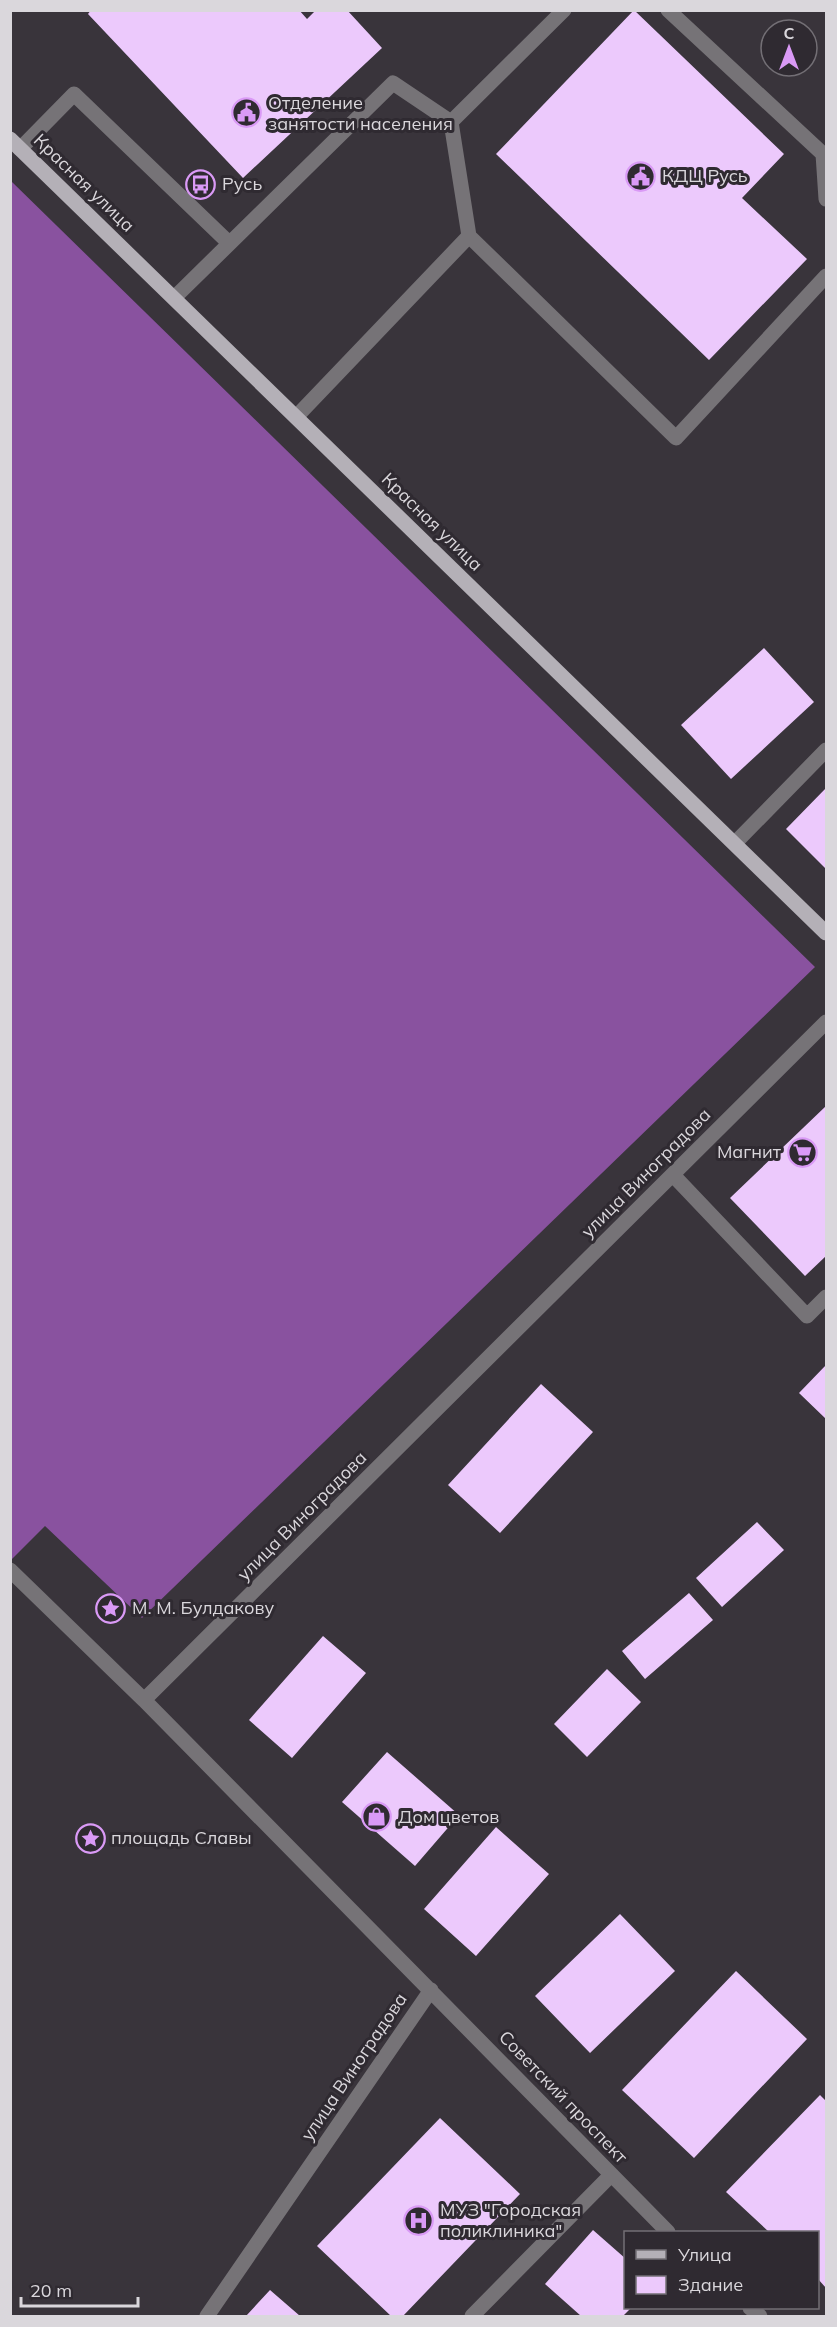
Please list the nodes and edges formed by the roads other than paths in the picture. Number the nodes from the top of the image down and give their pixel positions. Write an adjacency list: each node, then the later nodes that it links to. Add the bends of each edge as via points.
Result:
1 (564, 10): 3 (street)
2 (668, 10): 5 (street, via 823,154)
3 (451, 123): 6 (street); 7 (street, via 393,82)
4 (15, 144): 7 (street, via 74,94); 9 (main road, Красная улица)
5 (826, 199)
6 (469, 237): 8 (street, via 676,438); 10 (street)
7 (228, 242): 9 (street)
8 (826, 276)
9 (174, 298): 10 (main road, Красная улица)
10 (296, 417): 12 (main road, Красная улица)
11 (826, 750): 12 (street)
12 (735, 843): 13 (main road, Красная улица)
13 (826, 933)
14 (826, 1022): 15 (street, улица Виноградова)
15 (673, 1175): 16 (street, via 807,1316); 18 (street, улица Виноградова)
16 (826, 1297)
17 (10, 1570): 18 (street)
18 (144, 1700): 19 (street, улица Виноградова)
19 (431, 1990): 20 (street, Советский проспект); 22 (street, улица Виноградова)
20 (611, 2175): 21 (street, Советский проспект); 23 (street)
21 (667, 2231)
22 (207, 2316)
23 (472, 2316)

